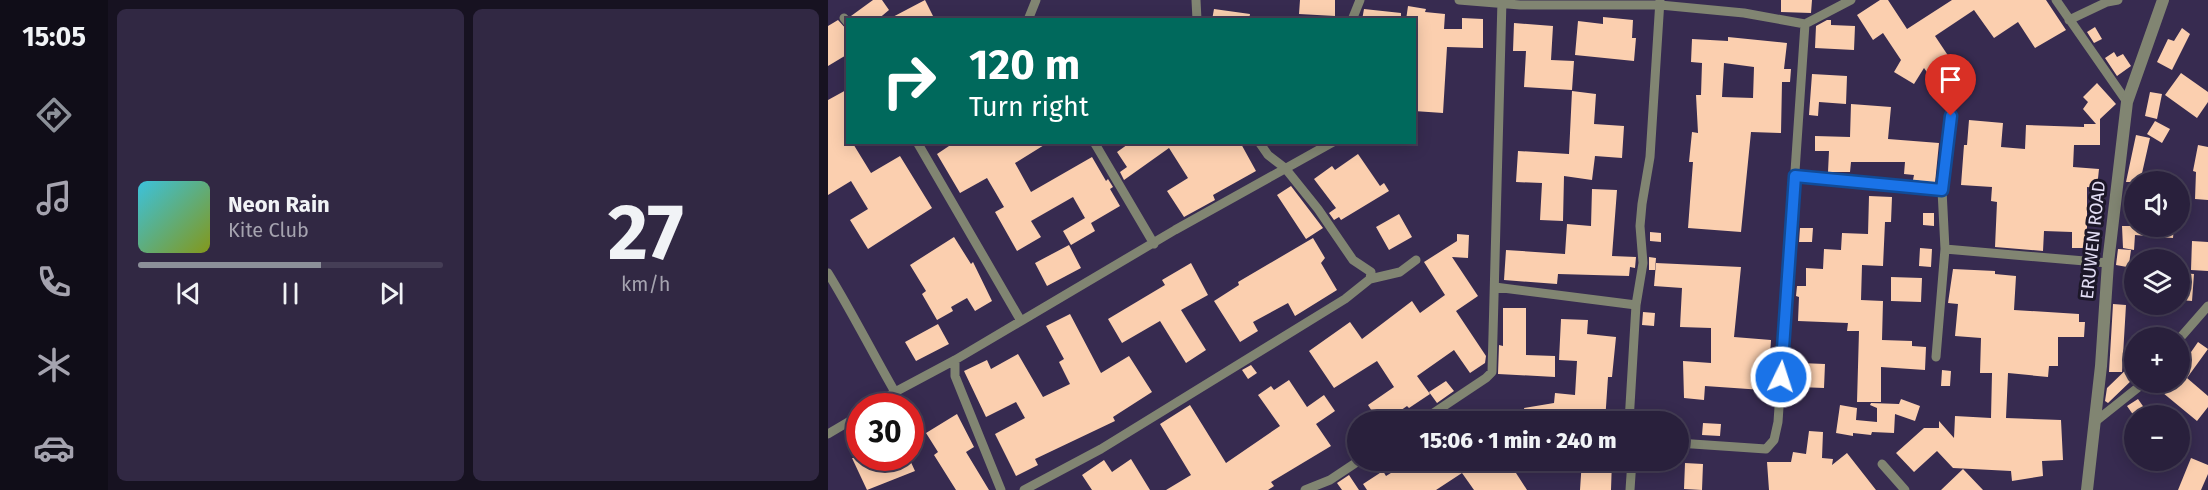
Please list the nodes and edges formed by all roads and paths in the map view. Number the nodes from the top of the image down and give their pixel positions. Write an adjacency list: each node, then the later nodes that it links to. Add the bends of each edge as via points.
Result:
1 (1036, 0): 11 (street)
2 (1196, 0): 12 (street)
3 (1360, 0): 13 (street)
4 (1459, 0): 9 (street)
5 (1851, 0): 15 (street)
6 (2056, 0): 14 (street)
7 (2118, 0): 14 (street)
8 (2163, 0): 16 (street, ERUWEN ROAD)
9 (1502, 2): 10 (street); 31 (street)
10 (1660, 2): 15 (street); 32 (street, via 1650,158 1640,226 1643,262)
11 (1029, 18)
12 (1197, 18)
13 (1354, 18)
14 (2069, 20): 16 (street)
15 (1805, 24): 23 (street)
16 (2127, 102): 28 (street, ERUWEN ROAD)
17 (1951, 116): 24 (street)
18 (918, 144): 34 (street)
19 (1095, 144): 25 (street)
20 (1260, 144): 22 (street)
21 (1331, 144): 22 (street)
22 (1285, 168): 25 (street); 30 (street, via 1353,260 1371,272)
23 (1795, 176): 24 (street); 47 (street, via 1774,440 1766,449)
24 (1942, 190): 26 (street)
25 (1154, 244): 34 (street)
26 (1945, 249): 28 (street); 36 (street)
27 (1416, 260): 30 (street, via 1400,272)
28 (2108, 263): 44 (street, ERUWEN ROAD)
29 (828, 273): 40 (street)
30 (1371, 279): 52 (street, via 1345,299 1101,449)
31 (1495, 287): 32 (street); 42 (street, via 1492,372)
32 (1636, 305): 43 (street)
33 (2208, 306): 35 (street)
34 (1021, 321): 37 (street)
35 (2190, 327)
36 (1936, 357)
37 (956, 360): 38 (street); 39 (street)
38 (932, 372): 39 (street); 40 (street)
39 (955, 376): 51 (street)
40 (895, 392)
41 (2131, 393): 44 (street)
42 (1436, 411)
43 (1630, 411)
44 (2096, 421): 56 (street, ERUWEN ROAD)
45 (846, 423): 46 (street)
46 (828, 434)
47 (1689, 445)
48 (1882, 464): 55 (street)
49 (1347, 468): 53 (street)
50 (1631, 471): 54 (street)
51 (1001, 490)
52 (1024, 490)
53 (1305, 490)
54 (1630, 490)
55 (1905, 490)
56 (2087, 490)

